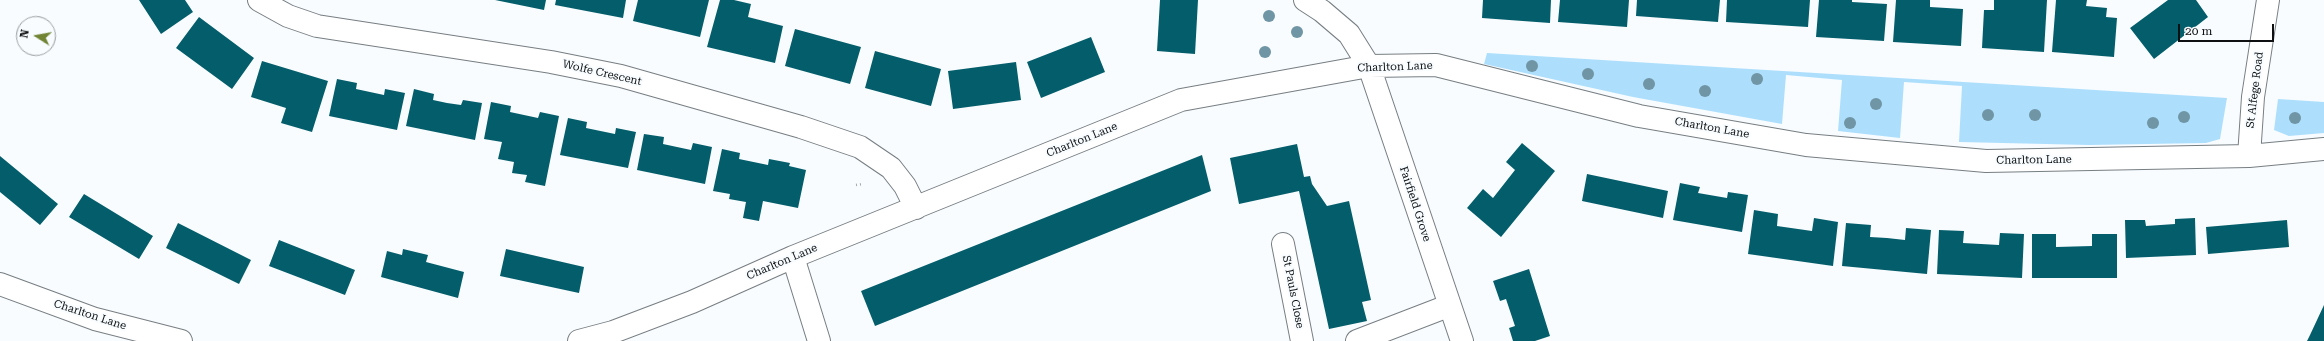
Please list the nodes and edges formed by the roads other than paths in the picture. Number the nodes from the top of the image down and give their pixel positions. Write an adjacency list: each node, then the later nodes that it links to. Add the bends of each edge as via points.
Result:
1 (259, 0): 7 (street, Wolfe Crescent, via 288,16 317,26 551,62 621,76 801,127 860,147 891,168 905,186)
2 (1305, 0): 4 (street, Fairfield Grove, via 1350,34)
3 (2268, 0): 6 (street, St Alfege Road, via 2253,97)
4 (1369, 66): 6 (street, Charlton Lane, via 1436,65 1640,116 1806,145 1986,161); 7 (street, Charlton Lane, via 1181,100); 11 (street, Fairfield Grove)
5 (2324, 149): 6 (street, Charlton Lane)
6 (2249, 156)
7 (916, 208): 9 (street, Charlton Lane)
8 (1283, 244): 15 (street, St Pauls Close)
9 (793, 257): 13 (street, Charlton Lane, via 692,302 613,332); 14 (street)
10 (0, 284): 12 (street, Charlton Lane, via 95,319)
11 (1448, 306): 16 (street); 17 (street, Fairfield Grove)
12 (181, 341)
13 (579, 341)
14 (819, 341)
15 (1302, 341)
16 (1357, 341)
17 (1462, 341)

